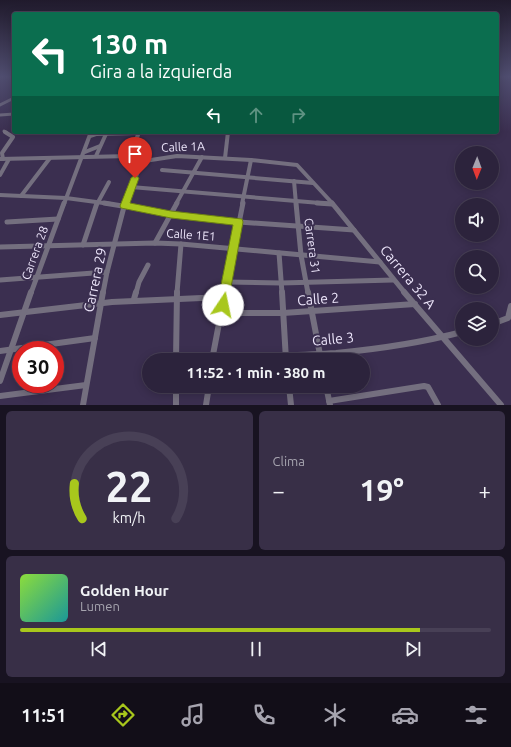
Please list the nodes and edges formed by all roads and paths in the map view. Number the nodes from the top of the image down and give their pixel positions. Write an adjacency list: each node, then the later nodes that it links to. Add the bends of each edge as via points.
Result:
1 (12, 99): 2 (street)
2 (0, 105)
3 (12, 114): 4 (street)
4 (0, 115)
5 (4, 131): 19 (street, via 13,137)
6 (91, 134): 7 (street); 12 (street, Carrera 28)
7 (106, 134): 10 (street)
8 (138, 134): 14 (street)
9 (228, 134): 11 (street)
10 (100, 146): 12 (street); 13 (street)
11 (226, 151): 16 (street); 18 (street)
12 (83, 154): 13 (street); 17 (street); 36 (street, Carrera 28)
13 (96, 156): 14 (street)
14 (130, 156): 22 (street)
15 (202, 157): 16 (street, Calle 1A); 22 (street, Calle 1A, via 177,156); 25 (street)
16 (214, 157): 18 (street, Calle 1A)
17 (50, 158): 20 (street); 34 (street)
18 (225, 158): 21 (street, Calle 1A)
19 (1, 159): 20 (street)
20 (9, 159): 26 (street)
21 (251, 160): 23 (street, Calle 1A); 27 (street)
22 (138, 162): 31 (street, Carrera 29, via 139,169)
23 (297, 165): 30 (street, Carrera 32 A)
24 (162, 170): 25 (street)
25 (193, 173): 27 (street); 32 (street)
26 (0, 175)
27 (248, 178): 28 (street); 35 (street)
28 (294, 181): 30 (street); 37 (street, Carrera 31)
29 (109, 182): 38 (street, via 99,198)
30 (313, 182): 39 (street, Carrera 32 A)
31 (131, 188): 32 (street); 40 (street, Carrera 29)
32 (182, 192): 35 (street); 41 (street)
33 (0, 195): 34 (street)
34 (20, 196): 36 (street)
35 (244, 197): 37 (street); 44 (street)
36 (66, 198): 38 (street); 42 (street, Carrera 28)
37 (295, 202): 39 (street); 45 (street, Carrera 31)
38 (99, 203): 40 (street); 51 (street)
39 (332, 204): 46 (street, Carrera 32 A)
40 (124, 206): 41 (street); 48 (street, Carrera 29)
41 (171, 214): 44 (street); 47 (street)
42 (58, 219): 43 (street); 50 (street, Carrera 28)
43 (7, 222)
44 (238, 222): 45 (street); 53 (street)
45 (297, 227): 46 (street); 55 (street, Carrera 31)
46 (354, 230): 56 (street, Carrera 32 A)
47 (155, 243): 48 (street, Calle 1E1); 49 (street, Calle 1E1)
48 (114, 244): 51 (street, Calle 1E1); 58 (street, Carrera 29)
49 (181, 244): 53 (street, Calle 1E1); 65 (street)
50 (48, 245): 51 (street, Calle 1E1); 52 (street, Calle 1E1); 59 (street, Carrera 28)
51 (84, 245)
52 (0, 247)
53 (234, 248): 54 (street, Calle 1E1); 62 (street)
54 (279, 253): 55 (street, Calle 1E1); 64 (street)
55 (301, 255): 56 (street, Calle 1E1); 63 (street, Carrera 31)
56 (380, 262): 61 (street, Carrera 32 A)
57 (148, 265): 67 (street)
58 (107, 272): 59 (street); 68 (street, Carrera 29)
59 (37, 278): 60 (street); 71 (street, Carrera 28)
60 (0, 280)
61 (393, 280): 63 (street); 69 (street, Carrera 32 A)
62 (227, 282): 64 (street); 66 (street)
63 (306, 282): 64 (street); 72 (street, Carrera 31)
64 (281, 283): 74 (street)
65 (177, 297): 66 (street); 67 (street); 82 (street)
66 (224, 297): 73 (street)
67 (134, 299): 68 (street)
68 (102, 301): 71 (street); 79 (street, Carrera 29)
69 (415, 304): 72 (street, Calle 2); 78 (street, Carrera 32 A)
70 (511, 306): 76 (street, via 508,318)
71 (25, 311): 75 (street); 80 (street, Carrera 28)
72 (311, 312): 74 (street, Calle 2); 85 (street, Carrera 31)
73 (222, 313): 74 (street, Calle 2); 83 (street)
74 (283, 313): 84 (street)
75 (0, 315)
76 (499, 321)
77 (455, 334): 78 (street, Calle 3)
78 (443, 337): 86 (street, Calle 3); 101 (street, Carrera 32 A)
79 (95, 338): 80 (street); 88 (street, Carrera 29)
80 (11, 349): 81 (street); 87 (street, Carrera 28)
81 (0, 351)
82 (176, 353)
83 (211, 353)
84 (286, 353)
85 (319, 353)
86 (346, 353)
87 (0, 381)
88 (86, 385): 93 (street); 95 (street, Carrera 29)
89 (176, 393): 96 (street)
90 (208, 393): 97 (street)
91 (290, 393): 99 (street)
92 (328, 393): 94 (street)
93 (0, 396)
94 (330, 403): 100 (street, via 424,386 428,388)
95 (83, 405)
96 (176, 405)
97 (206, 405)
98 (287, 405): 99 (street)
99 (291, 405)
100 (438, 405)
101 (500, 405)

